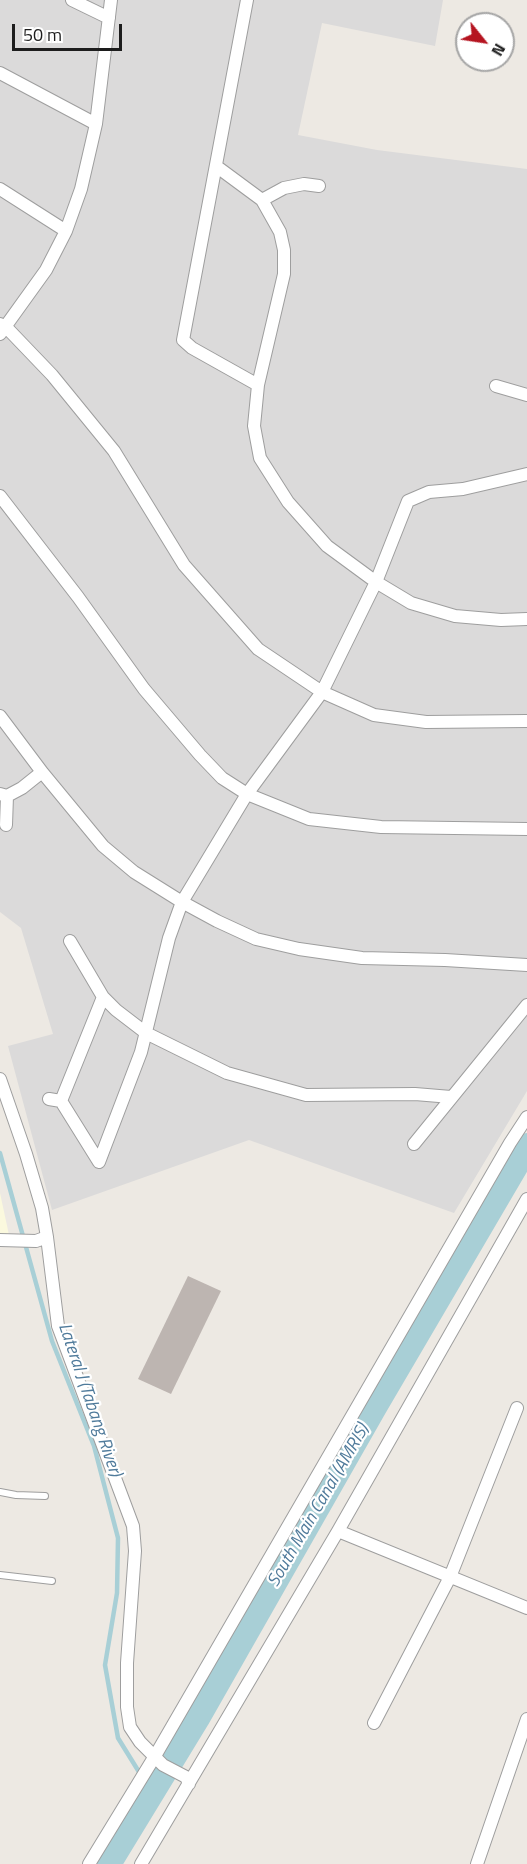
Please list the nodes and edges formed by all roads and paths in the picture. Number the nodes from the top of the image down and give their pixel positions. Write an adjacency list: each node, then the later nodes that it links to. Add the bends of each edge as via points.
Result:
1 (72, 0): 4 (street)
2 (111, 0): 4 (street)
3 (247, 0): 7 (street)
4 (109, 18): 6 (street)
5 (0, 73): 6 (street)
6 (96, 124): 11 (street, via 81,189)
7 (216, 166): 10 (street); 13 (street, via 183,340)
8 (319, 186): 10 (street, via 284,188)
9 (0, 189): 11 (street)
10 (262, 201): 13 (street, via 280,232 284,274)
11 (66, 231): 12 (street, via 46,270)
12 (2, 328): 20 (street, via 52,375 114,451 184,565 258,649)
13 (258, 385): 18 (street, via 254,426 260,458 288,502 327,546)
14 (496, 386): 15 (street)
15 (527, 395)
16 (527, 474): 18 (street, via 464,489 429,492 408,501)
17 (0, 496): 24 (street, via 144,689 214,770)
18 (376, 582): 19 (street, via 411,603 455,616); 20 (street)
19 (527, 619)
20 (322, 692): 22 (street, via 374,715 426,722); 24 (street)
21 (0, 716): 23 (street)
22 (527, 721)
23 (42, 772): 25 (street, via 22,789); 28 (street, via 104,846 134,872)
24 (247, 794): 27 (street, via 309,819 381,827); 28 (street)
25 (3, 795): 26 (street)
26 (6, 825)
27 (527, 829)
28 (182, 902): 30 (street, via 256,939 299,949 362,958); 33 (street)
29 (70, 941): 31 (street)
30 (527, 965)
31 (103, 997): 33 (street); 33 (street, via 55,1100 99,1162)
32 (527, 1005): 35 (street)
33 (146, 1033): 35 (street, via 227,1073 306,1095)
34 (0, 1079): 40 (street, via 42,1208)
35 (451, 1097): 37 (street)
36 (527, 1117): 52 (street)
37 (414, 1144)
38 (527, 1199): 39 (street)
39 (521, 1220): 45 (street)
40 (42, 1239): 41 (street); 52 (street, via 58,1326 133,1526 127,1707 130,1727)
41 (1, 1240)
42 (517, 1408): 47 (street)
43 (0, 1492): 44 (lane)
44 (45, 1496)
45 (338, 1531): 47 (street); 53 (street)
46 (0, 1575): 48 (lane)
47 (450, 1577): 49 (street); 51 (street)
48 (52, 1581)
49 (527, 1608)
50 (527, 1719): 56 (street)
51 (374, 1724)
52 (159, 1761): 53 (street); 54 (street, via 147,1768)
53 (187, 1780): 55 (street)
54 (89, 1864)
55 (141, 1864)
56 (477, 1864)

